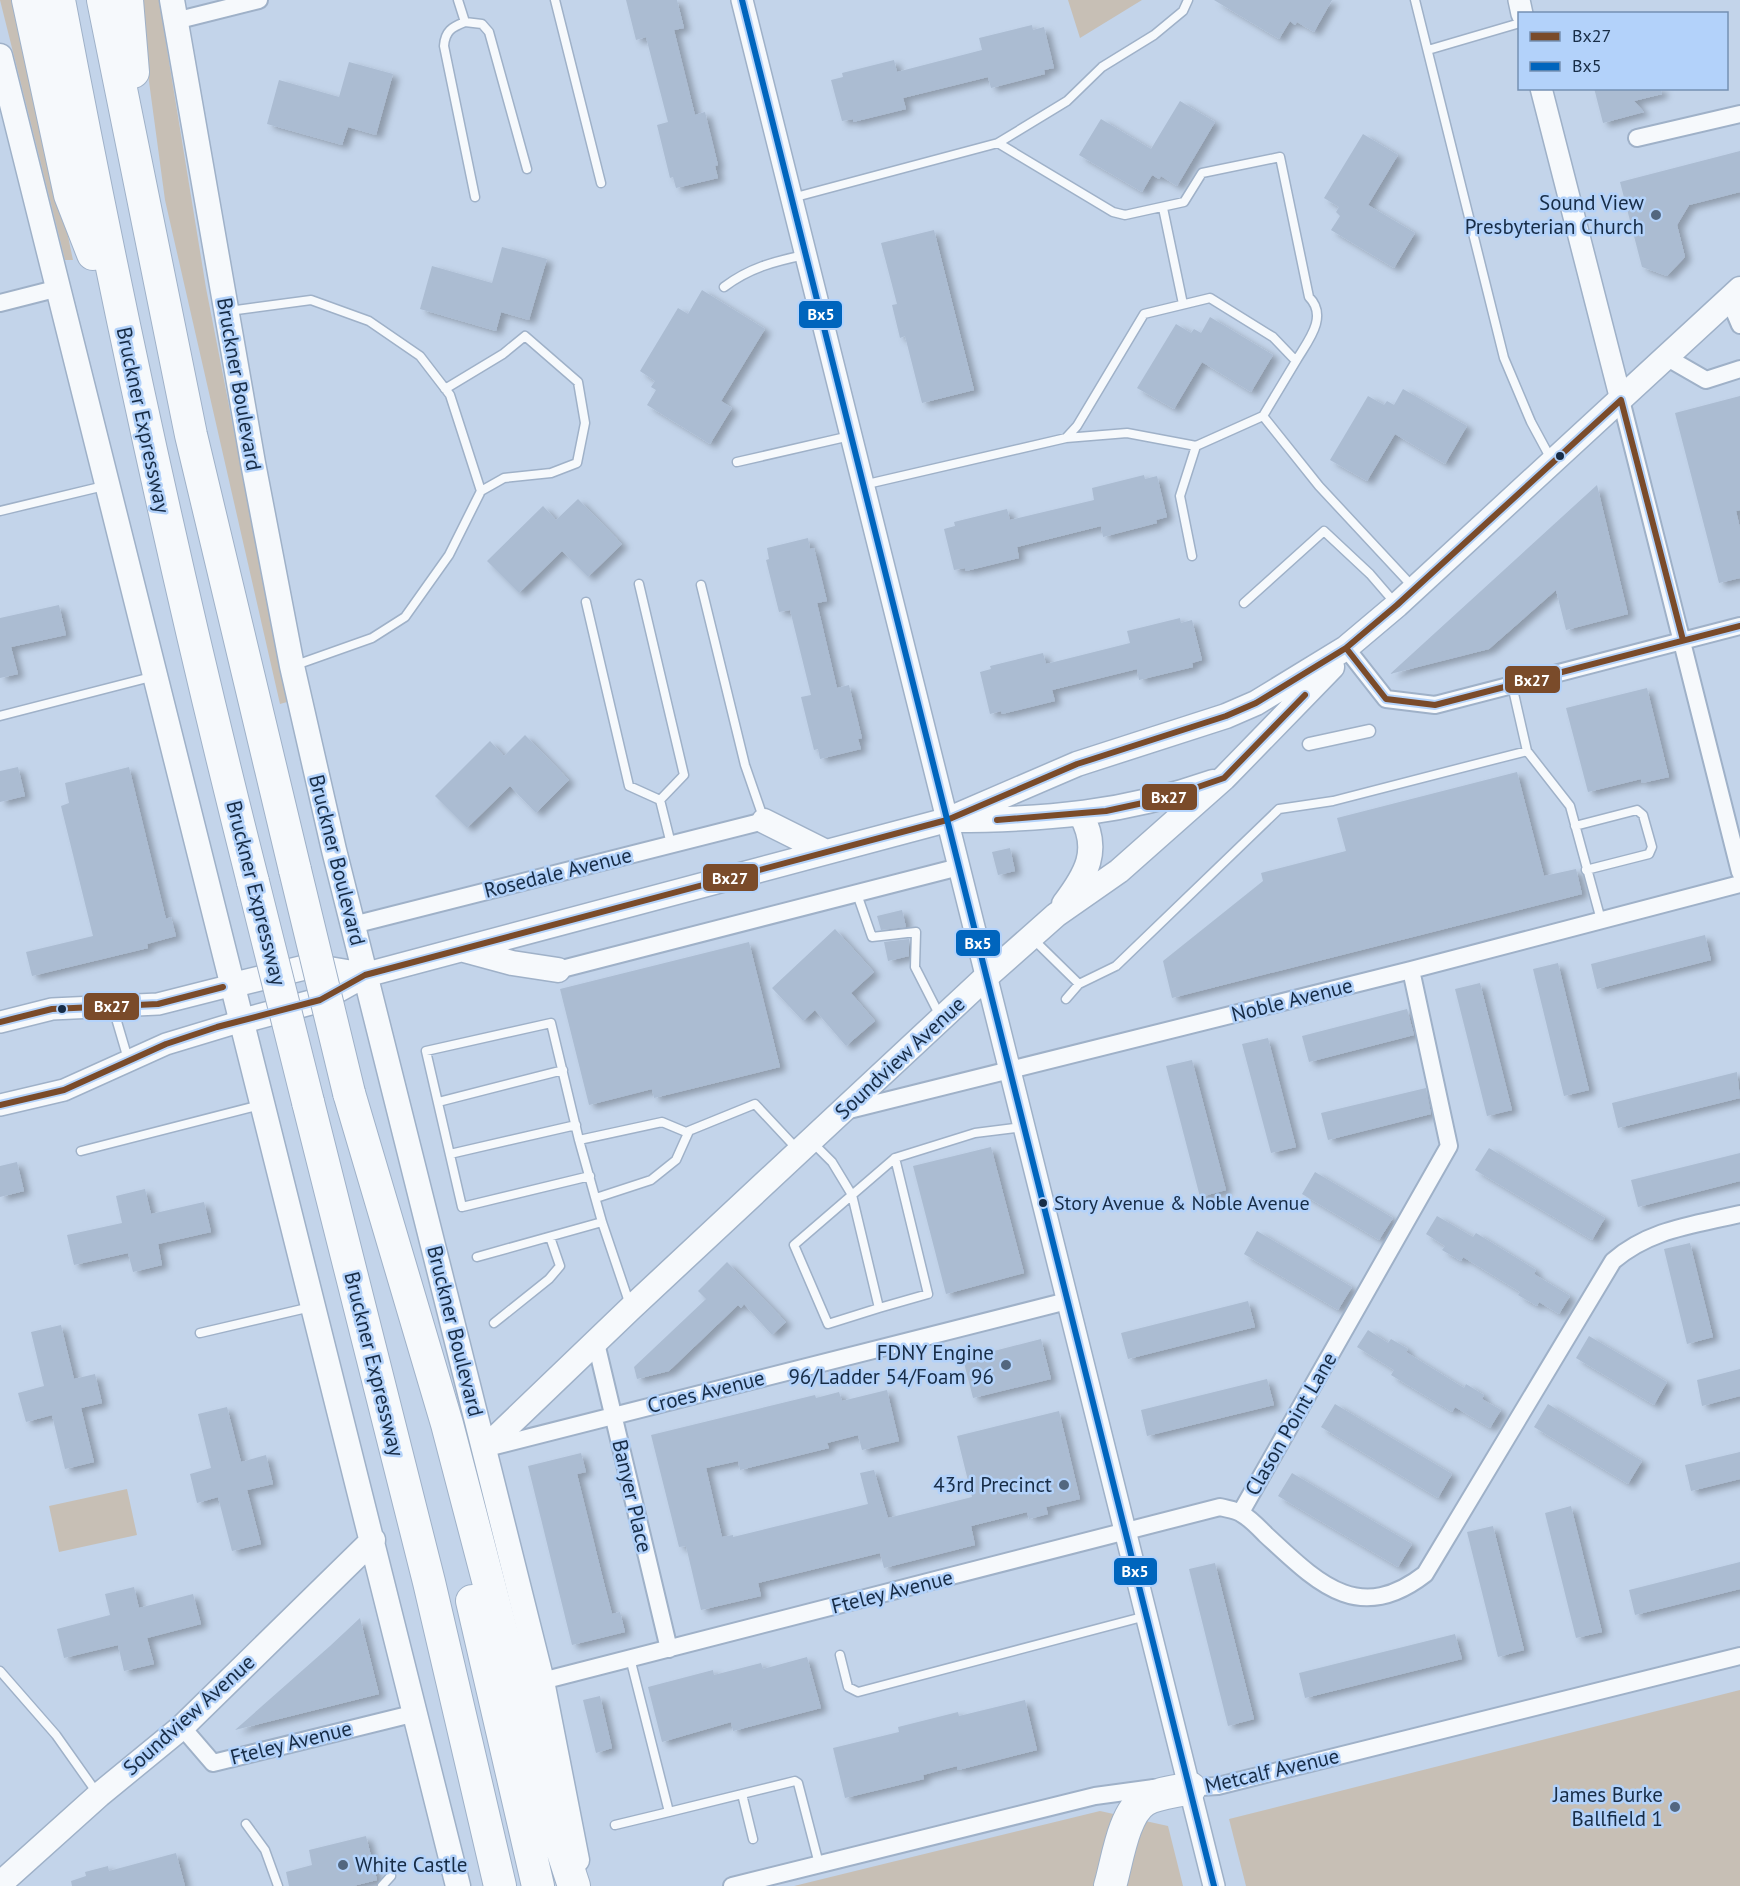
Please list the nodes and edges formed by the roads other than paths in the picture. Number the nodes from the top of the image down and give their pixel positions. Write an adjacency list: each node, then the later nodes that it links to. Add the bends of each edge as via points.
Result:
1 (28, 0): 35 (highway, via 70,195)
2 (59, 0): 35 (highway, Bruckner Expressway)
3 (103, 0): 22 (highway, Bruckner Expressway)
4 (127, 0): 22 (highway)
5 (259, 0): 11 (street)
6 (458, 0): 12 (lane)
7 (555, 0): 23 (lane)
8 (742, 0): 25 (street)
9 (1188, 0): 20 (lane, via 1183,11 1154,35 1102,67 1066,101)
10 (1415, 0): 14 (lane)
11 (174, 10): 33 (main road, Bruckner Boulevard)
12 (465, 22): 21 (lane, via 482,24 489,32); 24 (lane, via 452,27 444,46)
13 (1518, 24): 14 (lane)
14 (1428, 50): 46 (lane, via 1504,358)
15 (0, 56): 17 (main road)
16 (1542, 90): 40 (street)
17 (5, 94): 29 (main road)
18 (1740, 114): 19 (street)
19 (1637, 138)
20 (998, 143): 25 (lane); 26 (lane, via 1113,212 1125,215)
21 (527, 170)
22 (138, 180): 99 (highway, Bruckner Expressway, bridge, via 198,466)
23 (601, 183)
24 (475, 197)
25 (791, 198): 27 (street)
26 (1163, 208): 32 (lane); 37 (lane, via 1184,202 1202,173 1281,157 1318,325)
27 (806, 255): 28 (lane, via 758,267); 42 (street)
28 (724, 287)
29 (58, 288): 31 (street); 48 (main road)
30 (1734, 294): 34 (street); 36 (main road, Soundview Avenue)
31 (0, 303)
32 (1183, 304): 37 (lane, via 1210,298 1273,337); 43 (lane, via 1144,314)
33 (227, 311): 39 (lane, via 311,300 369,321 420,356); 60 (main road, Bruckner Boulevard)
34 (1740, 325)
35 (123, 328): 153 (highway, Bruckner Expressway, bridge, via 172,550 429,1582)
36 (1666, 357): 38 (street, via 1706,380); 40 (main road, Soundview Avenue)
37 (1296, 361): 41 (lane)
38 (1740, 369)
39 (445, 389): 49 (lane); 49 (lane, via 525,336 578,382 585,423 577,462 551,473 504,478)
40 (1621, 399): 46 (main road, Soundview Avenue); 58 (street)
41 (1263, 416): 44 (lane); 54 (lane)
42 (851, 436): 45 (lane); 47 (street)
43 (1066, 438): 44 (lane, via 1127,432); 47 (lane)
44 (1196, 446): 51 (lane, via 1180,496)
45 (737, 462)
46 (1552, 462): 54 (main road, Soundview Avenue)
47 (863, 485): 70 (street)
48 (108, 486): 50 (lane); 61 (main road)
49 (481, 491): 60 (lane, via 449,555 405,617 372,638)
50 (0, 511)
51 (1192, 556)
52 (639, 584): 68 (lane, via 684,775)
53 (701, 585): 71 (lane, via 745,765)
54 (1405, 597): 56 (lane, via 1370,574 1324,531); 59 (main road, Soundview Avenue)
55 (586, 602): 68 (lane, via 629,786)
56 (1244, 603)
57 (1740, 626): 58 (street)
58 (1683, 640): 62 (street); 77 (street)
59 (1346, 648): 62 (street, via 1386,699 1435,705); 67 (main road, Soundview Avenue, via 1330,670); 70 (main road, Soundview Avenue, via 1256,704 1077,764)
60 (292, 666): 82 (main road, Bruckner Boulevard)
61 (155, 676): 63 (lane); 90 (main road)
62 (1512, 685): 66 (lane)
63 (0, 716)
64 (1369, 731): 65 (street)
65 (1309, 744)
66 (1527, 751): 72 (lane, via 1570,806); 89 (lane, via 1333,801 1279,809 1116,966)
67 (1224, 778): 69 (main road, via 1158,800); 80 (main road, Soundview Avenue, via 1119,871)
68 (660, 800): 73 (lane)
69 (1081, 815): 70 (main road); 80 (main road, via 1093,848 1077,885)
70 (947, 820): 74 (main road); 75 (street)
71 (764, 821): 73 (street, Rosedale Avenue); 74 (main road)
72 (1575, 826): 76 (lane); 76 (lane, via 1637,810 1643,814 1652,847 1649,854)
73 (670, 844): 82 (street, Rosedale Avenue)
74 (824, 851): 84 (main road)
75 (958, 867): 79 (street); 88 (street)
76 (1586, 870): 81 (lane)
77 (1740, 872)
78 (1740, 884): 81 (street, Noble Avenue)
79 (857, 894): 85 (street); 93 (lane, via 872,937 916,932 915,967)
80 (1056, 915): 83 (main road, Soundview Avenue)
81 (1601, 920): 86 (street, Noble Avenue)
82 (353, 925): 87 (main road, Bruckner Boulevard)
83 (1031, 936): 88 (main road, Soundview Avenue); 89 (lane)
84 (462, 949): 85 (main road); 87 (main road)
85 (558, 970)
86 (1411, 970): 98 (street, Noble Avenue); 128 (street, Clason Point Lane, via 1449,1146)
87 (365, 975): 90 (main road, via 311,966); 94 (main road, via 320,1000); 127 (main road, Bruckner Boulevard)
88 (986, 977): 93 (main road, Soundview Avenue); 98 (street)
89 (1079, 984): 91 (lane)
90 (233, 985): 92 (street, via 158,1004); 94 (main road)
91 (1066, 999)
92 (113, 1008): 95 (street, via 52,1009); 96 (lane)
93 (942, 1019): 103 (main road, Soundview Avenue)
94 (242, 1021): 96 (street, via 166,1044); 101 (main road)
95 (0, 1022)
96 (129, 1061): 102 (street, via 64,1090)
97 (562, 1070): 100 (lane); 100 (lane, via 551,1023 426,1051); 104 (lane)
98 (1009, 1070): 103 (street, Noble Avenue); 105 (street)
99 (349, 1093): 154 (highway, Bruckner Expressway); 155 (highway, via 447,1424 544,1794)
100 (438, 1102): 110 (lane)
101 (263, 1104): 109 (lane); 120 (main road)
102 (0, 1105)
103 (843, 1112): 108 (main road, Soundview Avenue)
104 (576, 1125): 107 (lane); 110 (lane)
105 (1024, 1127): 111 (lane, via 975,1133); 119 (street)
106 (689, 1131): 107 (lane, via 662,1122); 108 (lane, via 754,1104); 114 (lane, via 676,1160 651,1180)
107 (579, 1140): 112 (lane)
108 (806, 1147): 113 (lane, via 832,1162); 121 (main road, Soundview Avenue)
109 (81, 1151)
110 (450, 1154): 112 (lane, via 462,1207)
111 (896, 1158): 113 (lane); 122 (lane, via 928,1294)
112 (590, 1176): 114 (lane)
113 (852, 1195): 122 (lane); 122 (lane, via 794,1245 828,1324)
114 (596, 1198): 116 (lane)
115 (1740, 1214): 128 (street, Clason Point Lane, via 1651,1236 1631,1245 1613,1261 1425,1574 1408,1587 1368,1598 1330,1589)
116 (602, 1222): 117 (lane); 121 (lane)
117 (550, 1237): 118 (lane); 123 (lane, via 560,1266)
118 (477, 1257)
119 (1067, 1301): 126 (street, Croes Avenue); 129 (street)
120 (314, 1306): 124 (lane); 130 (main road)
121 (631, 1308): 125 (main road, Soundview Avenue)
122 (879, 1308)
123 (494, 1323)
124 (201, 1333)
125 (596, 1343): 126 (street, Banyer Place); 127 (main road, Soundview Avenue)
126 (613, 1416): 127 (street, Croes Avenue); 132 (street, Banyer Place)
127 (484, 1449): 137 (main road, Bruckner Boulevard)
128 (1241, 1512): 129 (street, Fteley Avenue, via 1221,1507)
129 (1125, 1532): 131 (street); 132 (street, Fteley Avenue)
130 (373, 1540): 138 (main road); 139 (main road, Soundview Avenue)
131 (1146, 1616): 133 (lane, via 858,1692 848,1687); 140 (street)
132 (669, 1649): 135 (street, Fteley Avenue)
133 (840, 1655)
134 (1740, 1656): 140 (street, Metcalf Avenue, via 1218,1786)
135 (630, 1659): 137 (street, Fteley Avenue); 143 (lane)
136 (0, 1671): 142 (lane, via 56,1735)
137 (542, 1681): 156 (main road, Bruckner Boulevard)
138 (416, 1713): 139 (street, Fteley Avenue, via 213,1763); 152 (main road)
139 (182, 1727): 142 (main road, Soundview Avenue)
140 (1190, 1788): 147 (street, Metcalf Avenue, via 1108,1793); 158 (highway, via 1150,1798 1135,1809); 159 (street)
141 (742, 1794): 143 (lane); 146 (lane); 147 (lane, via 798,1783)
142 (99, 1795): 149 (main road, Soundview Avenue)
143 (669, 1812): 145 (lane)
144 (246, 1824): 150 (lane, via 265,1850)
145 (615, 1825)
146 (753, 1839)
147 (819, 1864): 157 (street, Metcalf Avenue)
148 (391, 1876): 151 (lane)
149 (0, 1884)
150 (278, 1886)
151 (382, 1886)
152 (458, 1886)
153 (500, 1886)
154 (538, 1886)
155 (574, 1886)
156 (582, 1886)
157 (732, 1886)
158 (1110, 1886)
159 (1214, 1886)

